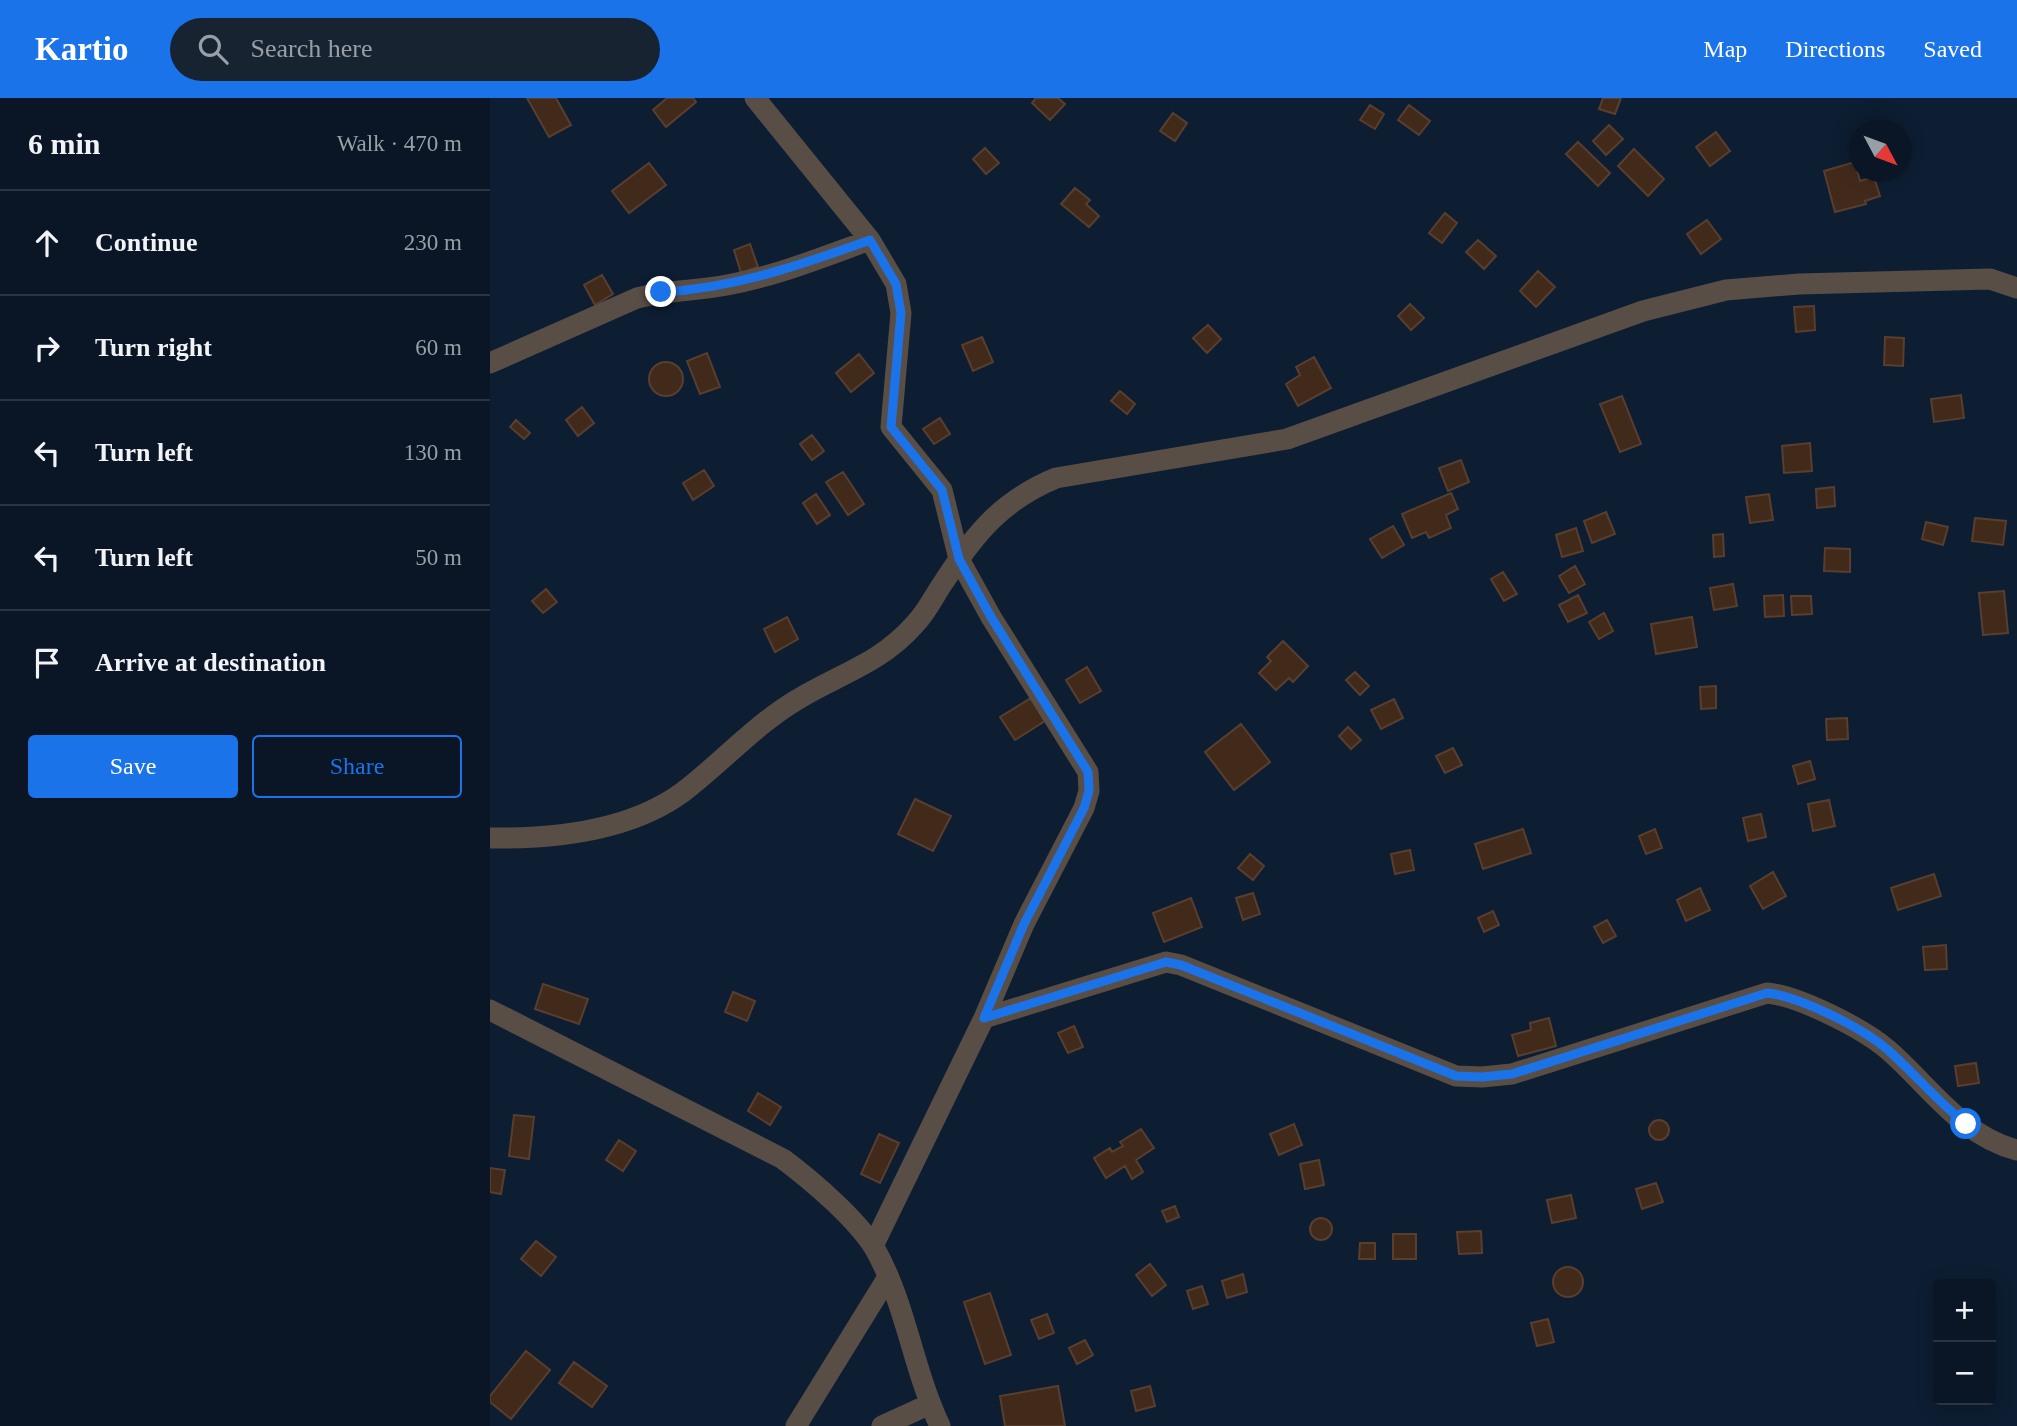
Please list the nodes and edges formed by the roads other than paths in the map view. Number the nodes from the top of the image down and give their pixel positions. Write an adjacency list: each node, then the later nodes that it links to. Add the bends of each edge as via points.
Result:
1 (755, 98): 2 (street)
2 (870, 240): 4 (street, via 730,285 637,298); 5 (street, via 896,284 901,313 891,427 942,490)
3 (2017, 288): 5 (street, via 1990,279 1799,284 1726,290 1643,311 1287,439 1056,478 1007,504)
4 (490, 363)
5 (959, 559): 6 (street, via 915,624 870,664 794,701 648,814 547,839); 8 (street, via 1088,772 1084,808 1024,924)
6 (490, 838)
7 (490, 1010): 10 (street, via 783,1160 816,1184)
8 (984, 1018): 9 (street, via 1166,962 1456,1076 1482,1077 1512,1074 1767,993 1779,994 1795,997 1872,1038 1966,1124); 10 (street)
9 (2017, 1150)
10 (873, 1246): 11 (street)
11 (888, 1277): 12 (street); 13 (street)
12 (930, 1404): 14 (street); 15 (street)
13 (796, 1426)
14 (882, 1426)
15 (940, 1426)

